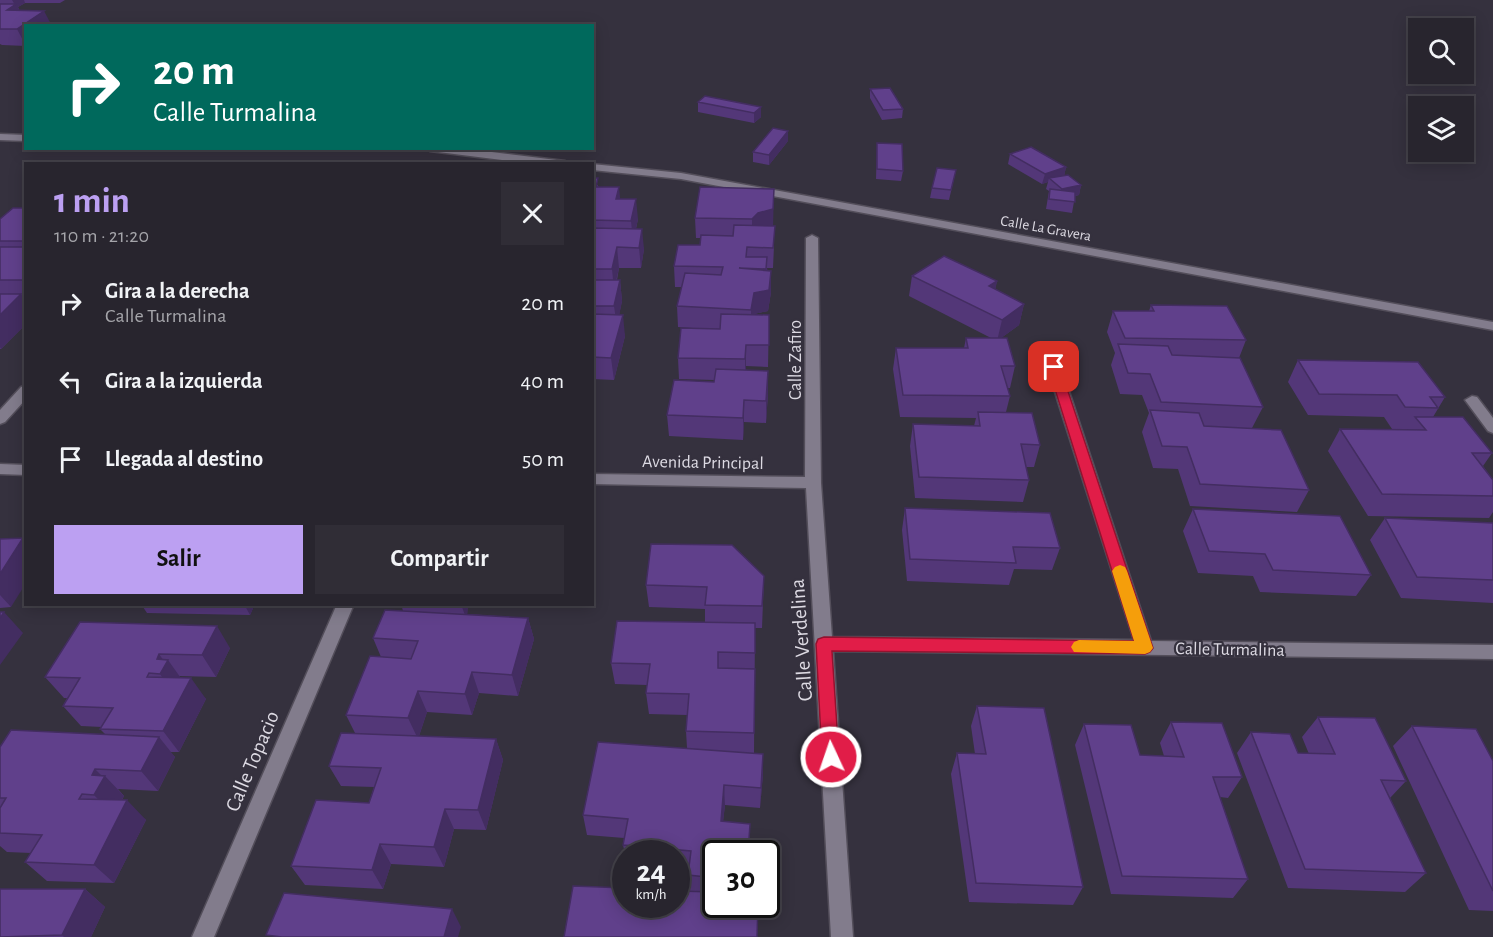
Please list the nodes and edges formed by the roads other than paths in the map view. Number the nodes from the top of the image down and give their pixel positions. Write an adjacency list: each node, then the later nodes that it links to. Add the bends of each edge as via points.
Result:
1 (0, 137): 2 (street)
2 (24, 138)
3 (447, 150): 4 (street)
4 (547, 162)
5 (594, 167): 7 (street, Calle La Gravera, via 681,177)
6 (812, 238): 16 (street, Calle Zafiro)
7 (1493, 326)
8 (1054, 367): 19 (street)
9 (24, 392): 11 (street)
10 (1472, 400): 12 (street)
11 (0, 419)
12 (1493, 428)
13 (0, 469): 14 (street)
14 (24, 470)
15 (594, 479): 16 (street, Avenida Principal)
16 (813, 483): 18 (street, Calle Verdelina)
17 (345, 606): 21 (street, Calle Topacio)
18 (824, 644): 19 (street, Calle Turmalina); 22 (street, Calle Verdelina)
19 (1145, 648): 20 (street, Calle Turmalina)
20 (1493, 652)
21 (203, 937)
22 (842, 937)

